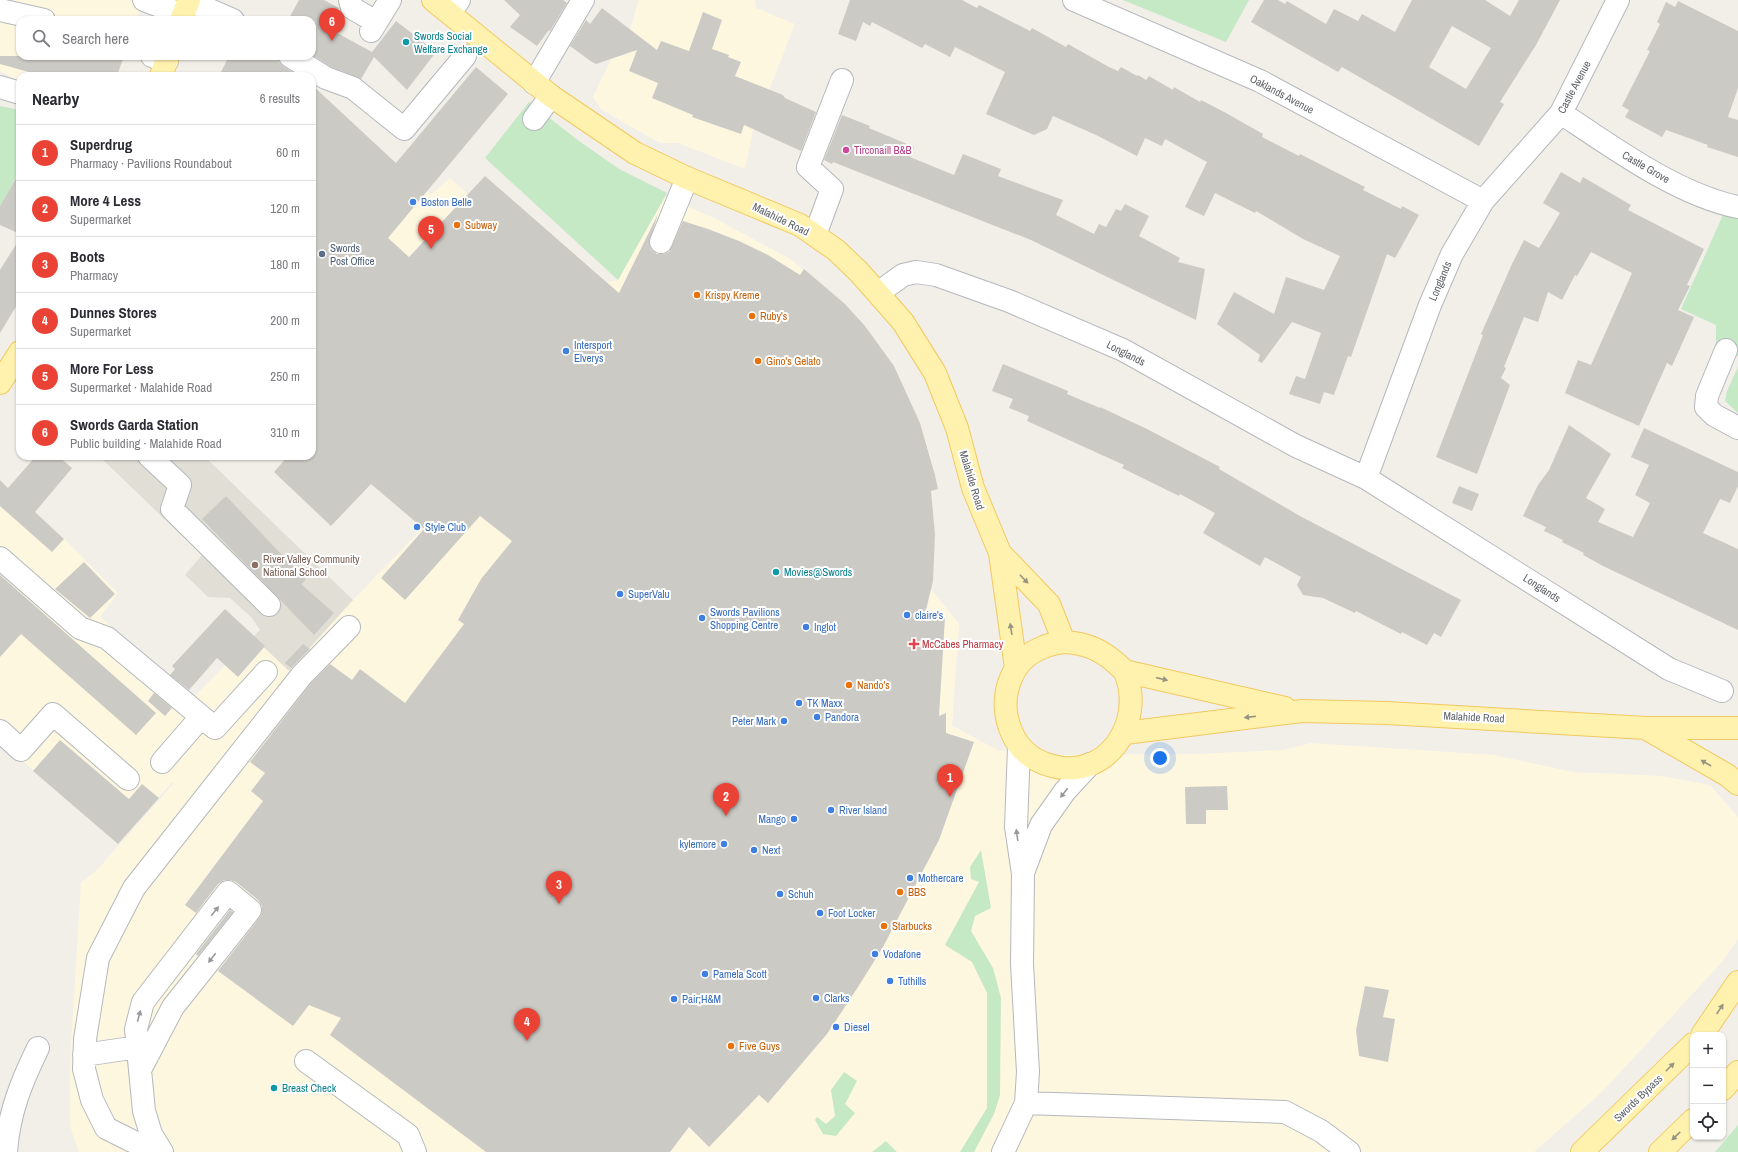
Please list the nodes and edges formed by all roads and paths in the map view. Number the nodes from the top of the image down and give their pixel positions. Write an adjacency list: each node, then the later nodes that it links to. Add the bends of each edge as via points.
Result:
1 (144, 0): 9 (street)
2 (350, 0): 3 (street, via 352,8 374,27)
3 (390, 0)
4 (433, 0): 8 (main road, Malahide Road)
5 (582, 0): 16 (street)
6 (1074, 0): 23 (street, Oaklands Avenue, via 1260,81)
7 (1618, 0): 20 (street, Castle Avenue)
8 (455, 6): 16 (main road, Malahide Road)
9 (186, 9): 12 (street)
10 (0, 10): 11 (street)
11 (26, 16)
12 (216, 16)
13 (465, 56): 14 (street, via 404,129 353,88 326,78)
14 (297, 60)
15 (842, 80): 25 (street, via 808,167 832,189)
16 (534, 83): 19 (main road, Malahide Road)
17 (0, 87): 18 (street)
18 (16, 92)
19 (551, 96): 21 (street); 22 (main road, Malahide Road, via 635,153)
20 (1562, 113): 23 (street, Castle Avenue); 24 (street, Castle Grove, via 1652,172 1705,196)
21 (534, 119)
22 (687, 178): 25 (main road, Malahide Road, via 783,217); 26 (street)
23 (1483, 201): 33 (street, Longlands, via 1452,254 1430,305)
24 (1738, 207)
25 (815, 235): 27 (main road, Malahide Road, via 836,250)
26 (661, 242)
27 (878, 293): 33 (street, Longlands, via 903,275 916,272 936,274 1009,301 1123,350 1296,446); 34 (main road, Malahide Road, via 904,322 935,373 957,428 973,488)
28 (1726, 350): 31 (street, via 1707,396 1706,407 1714,416)
29 (16, 358): 30 (main road)
30 (0, 383)
31 (1738, 428)
32 (153, 460): 36 (street, via 180,485 172,508)
33 (1366, 478): 42 (street, Longlands, via 1670,669)
34 (1000, 553): 38 (main road, Malahide Road, one-way to 38, via 1048,604); 39 (main road, Malahide Road, one-way to 34)
35 (0, 558): 44 (street, via 80,628 106,638)
36 (269, 606)
37 (349, 627): 59 (street, via 302,675 134,888 98,958)
38 (1064, 642): 39 (main road, via 1043,647 1028,655); 40 (main road, via 1080,643 1098,650)
39 (1016, 668): 49 (main road, via 1008,685 1004,703 1007,722)
40 (1124, 671): 43 (main road, Malahide Road, one-way to 43); 48 (main road, via 1131,696 1130,715)
41 (266, 672): 44 (street, via 214,728)
42 (1722, 691)
43 (1302, 711): 45 (main road, Malahide Road, via 1411,714); 48 (main road, Malahide Road, one-way to 48)
44 (201, 717): 50 (street)
45 (1646, 728): 46 (main road, Malahide Road); 53 (main road, Malahide Road, one-way to 45)
46 (1738, 728)
47 (0, 732): 52 (street, via 21,750 53,714)
48 (1125, 733): 51 (main road, via 1104,757)
49 (1019, 747): 51 (main road, via 1041,762 1057,768 1074,768); 54 (street, one-way to 49, via 1016,827)
50 (162, 762)
51 (1090, 764): 54 (street, one-way to 54, via 1065,791 1042,825)
52 (128, 779)
53 (1738, 784)
54 (1023, 874): 64 (street, via 1022,964 1028,1072)
55 (1738, 982): 56 (main road, one-way to 55)
56 (1704, 1032)
57 (1690, 1047): 71 (main road, Swords Bypass, one-way to 57)
58 (38, 1048): 66 (street, via 17,1096)
59 (84, 1055): 60 (street); 67 (street, via 84,1069 92,1100 106,1128)
60 (140, 1058): 60 (street, one-way to 60, via 136,1030 143,1002 228,892 250,910 173,1007); 67 (street, via 144,1111 151,1134)
61 (306, 1061): 68 (street, via 408,1135)
62 (1738, 1072): 63 (main road)
63 (1726, 1086)
64 (1026, 1102): 69 (street); 70 (street, via 1285,1112 1321,1131)
65 (1690, 1123): 72 (main road, one-way to 72)
66 (6, 1152)
67 (162, 1152)
68 (416, 1152)
69 (1003, 1152)
70 (1349, 1152)
71 (1582, 1152)
72 (1660, 1152)

